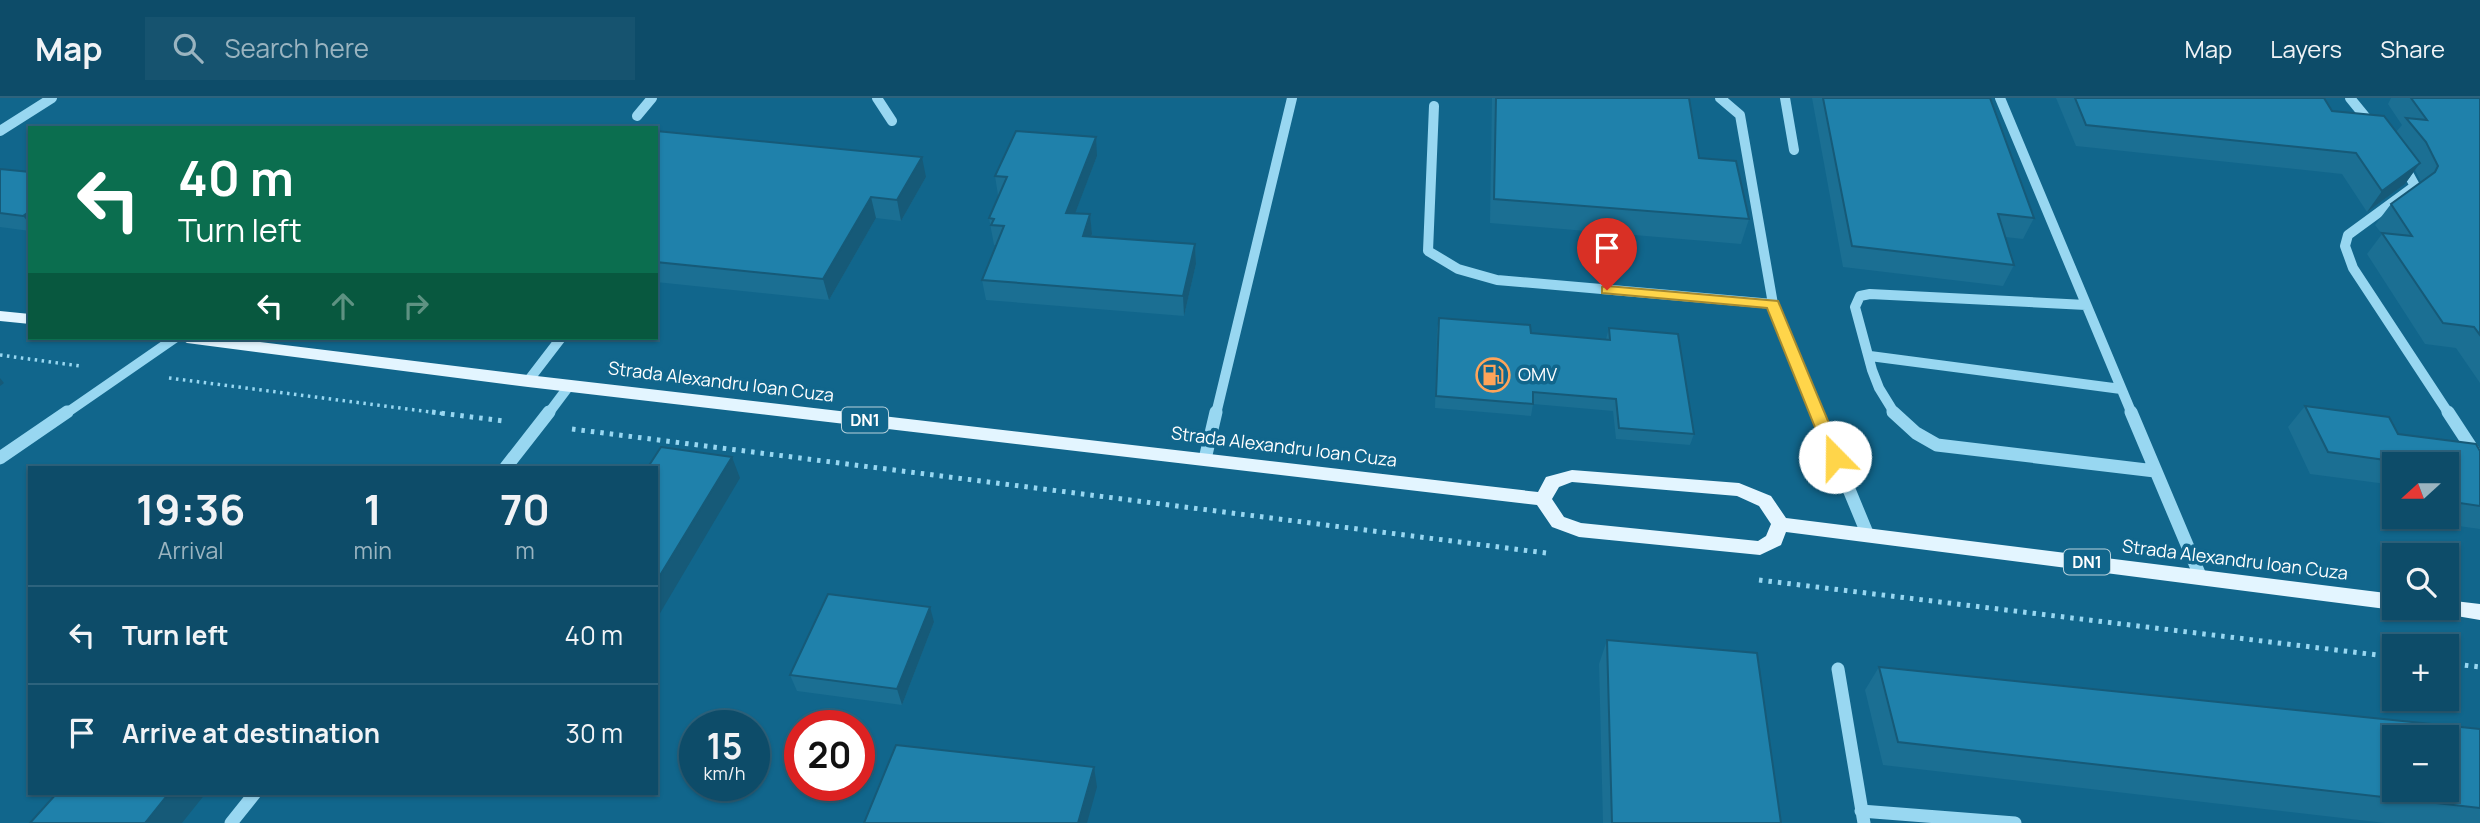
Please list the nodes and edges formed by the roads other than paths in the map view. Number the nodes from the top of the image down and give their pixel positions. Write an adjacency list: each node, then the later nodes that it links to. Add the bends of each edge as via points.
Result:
1 (52, 98): 12 (street)
2 (652, 98): 10 (street)
3 (877, 98): 11 (street)
4 (1292, 98): 28 (street)
5 (1720, 98): 16 (street, via 1740,115)
6 (1785, 98): 14 (street)
7 (2000, 98): 17 (street)
8 (2350, 98): 13 (street)
9 (1434, 106): 16 (street, via 1428,250 1458,270 1497,281)
10 (636, 116)
11 (891, 121)
12 (0, 131)
13 (2381, 137)
14 (1794, 150)
15 (2396, 156): 29 (street, via 2415,186 2348,235 2345,246 2353,268)
16 (1773, 304): 34 (street)
17 (2086, 305): 23 (street, via 1860,296 1855,307); 26 (street)
18 (0, 316): 19 (main road)
19 (28, 319)
20 (172, 340): 27 (street)
21 (203, 340): 24 (main road, Strada Alexandru Ioan Cuza / DN1)
22 (559, 340): 24 (street)
23 (1870, 356): 26 (street); 31 (street, via 1881,398 1895,418 1937,445)
24 (528, 381): 25 (main road, Strada Alexandru Ioan Cuza / DN1)
25 (569, 386): 28 (main road, Strada Alexandru Ioan Cuza / DN1); 30 (street)
26 (2121, 389): 31 (street)
27 (0, 458)
28 (1205, 459): 32 (main road, Strada Alexandru Ioan Cuza / DN1)
29 (2480, 461)
30 (507, 466)
31 (2155, 471): 35 (street)
32 (1543, 499): 33 (main road, via 1552,482 1572,476 1739,490 1765,501); 33 (main road, via 1558,522 1579,530 1760,548 1774,540)
33 (1780, 524): 34 (main road, Strada Alexandru Ioan Cuza / DN1)
34 (1867, 533): 35 (main road, Strada Alexandru Ioan Cuza / DN1)
35 (2201, 578): 36 (main road, Strada Alexandru Ioan Cuza / DN1)
36 (2382, 601)
37 (2459, 609): 38 (main road)
38 (2480, 612)
39 (1838, 669): 41 (street)
40 (253, 795): 42 (street)
41 (1862, 817): 43 (lane)
42 (231, 823)
43 (2015, 823)

